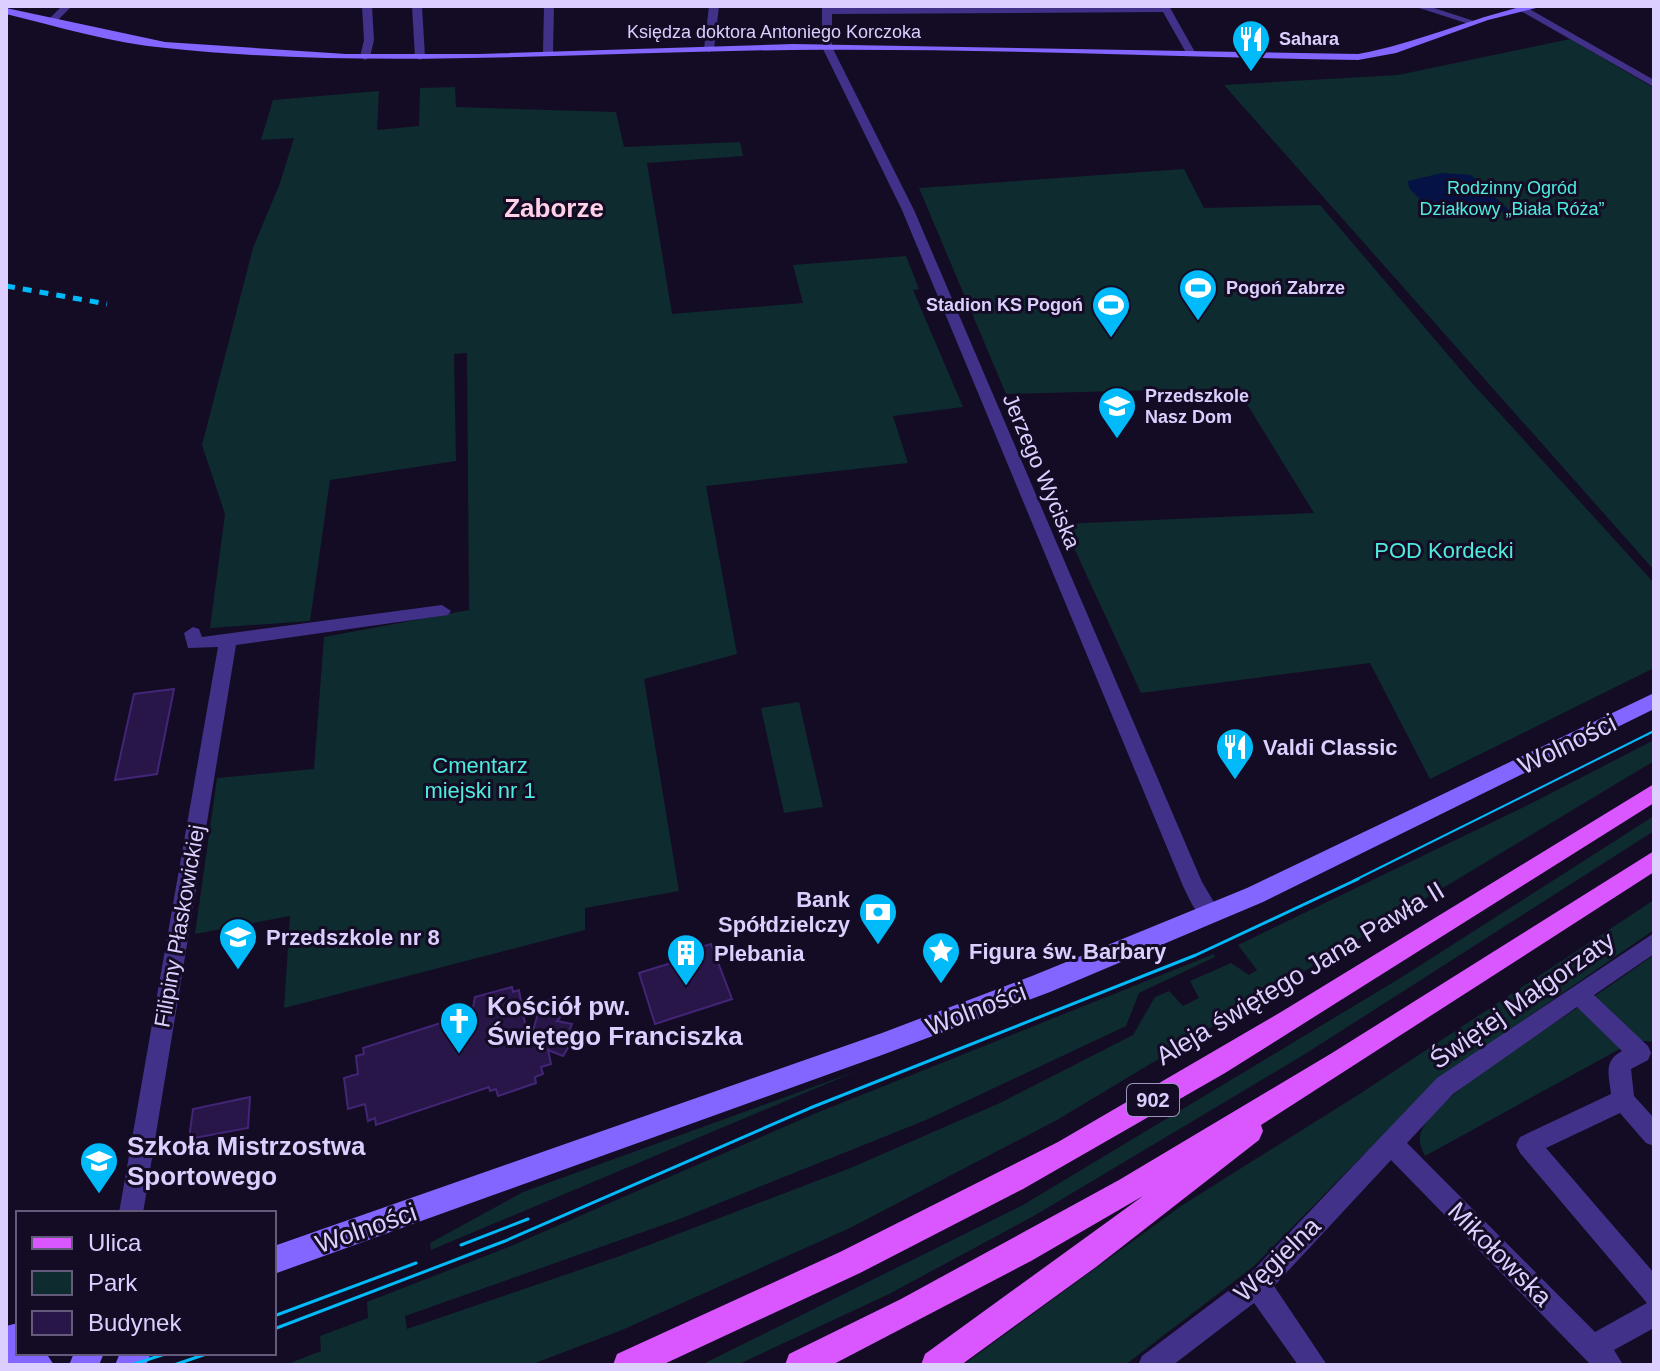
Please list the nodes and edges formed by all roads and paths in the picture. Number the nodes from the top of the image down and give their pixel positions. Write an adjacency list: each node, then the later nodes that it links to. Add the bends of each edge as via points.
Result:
1 (67, 6): 12 (street)
2 (367, 6): 18 (street)
3 (417, 6): 19 (street)
4 (549, 6): 16 (street)
5 (714, 6): 15 (street)
6 (1418, 6): 13 (street)
7 (1539, 6): 10 (street, Księdza doktora Antoniego Korczoka)
8 (828, 8): 9 (street); 14 (street)
9 (1165, 8): 17 (street)
10 (1520, 8): 13 (street, Księdza doktora Antoniego Korczoka); 20 (street)
11 (6, 11): 12 (street, Księdza doktora Antoniego Korczoka)
12 (51, 22): 18 (street, Księdza doktora Antoniego Korczoka, via 165,45)
13 (1472, 22): 17 (street, Księdza doktora Antoniego Korczoka, via 1392,51 1358,57)
14 (827, 47): 15 (street, Księdza doktora Antoniego Korczoka); 17 (street, Księdza doktora Antoniego Korczoka); 27 (street, Jerzego Wyciska, via 908,210 1188,874)
15 (709, 49): 16 (street, Księdza doktora Antoniego Korczoka)
16 (548, 53): 19 (street, Księdza doktora Antoniego Korczoka)
17 (1191, 54)
18 (365, 57): 19 (street, Księdza doktora Antoniego Korczoka)
19 (420, 57)
20 (1654, 84)
21 (442, 611): 23 (street)
22 (193, 633): 23 (street, via 194,644)
23 (228, 640): 34 (street, Filipiny Płaskowickiej)
24 (1654, 700): 27 (street, Wolności)
25 (1654, 792): 42 (main road, Aleja świętego Jana Pawła II / 902, via 1067,1151 813,1282)
26 (1654, 860): 30 (main road)
27 (1211, 914): 35 (street, Wolności, via 882,1044)
28 (1654, 942): 29 (street, Świętej Małgorzaty)
29 (1578, 994): 31 (street, via 1640,1053 1619,1064); 33 (street, Świętej Małgorzaty, via 1445,1086)
30 (1337, 1064): 43 (main road, via 1069,1225); 44 (main road)
31 (1623, 1100): 32 (street); 37 (street, via 1528,1145)
32 (1654, 1135)
33 (1393, 1141): 36 (street, Węgielna); 40 (street, Mikołowska, via 1401,1155)
34 (131, 1211)
35 (276, 1259)
36 (1257, 1285): 45 (street, Węgielna); 46 (street)
37 (1654, 1293)
38 (1654, 1313): 40 (street)
39 (6, 1354): 41 (street)
40 (1602, 1356)
41 (39, 1365)
42 (628, 1365)
43 (800, 1365)
44 (936, 1365)
45 (1151, 1365)
46 (1314, 1365)

